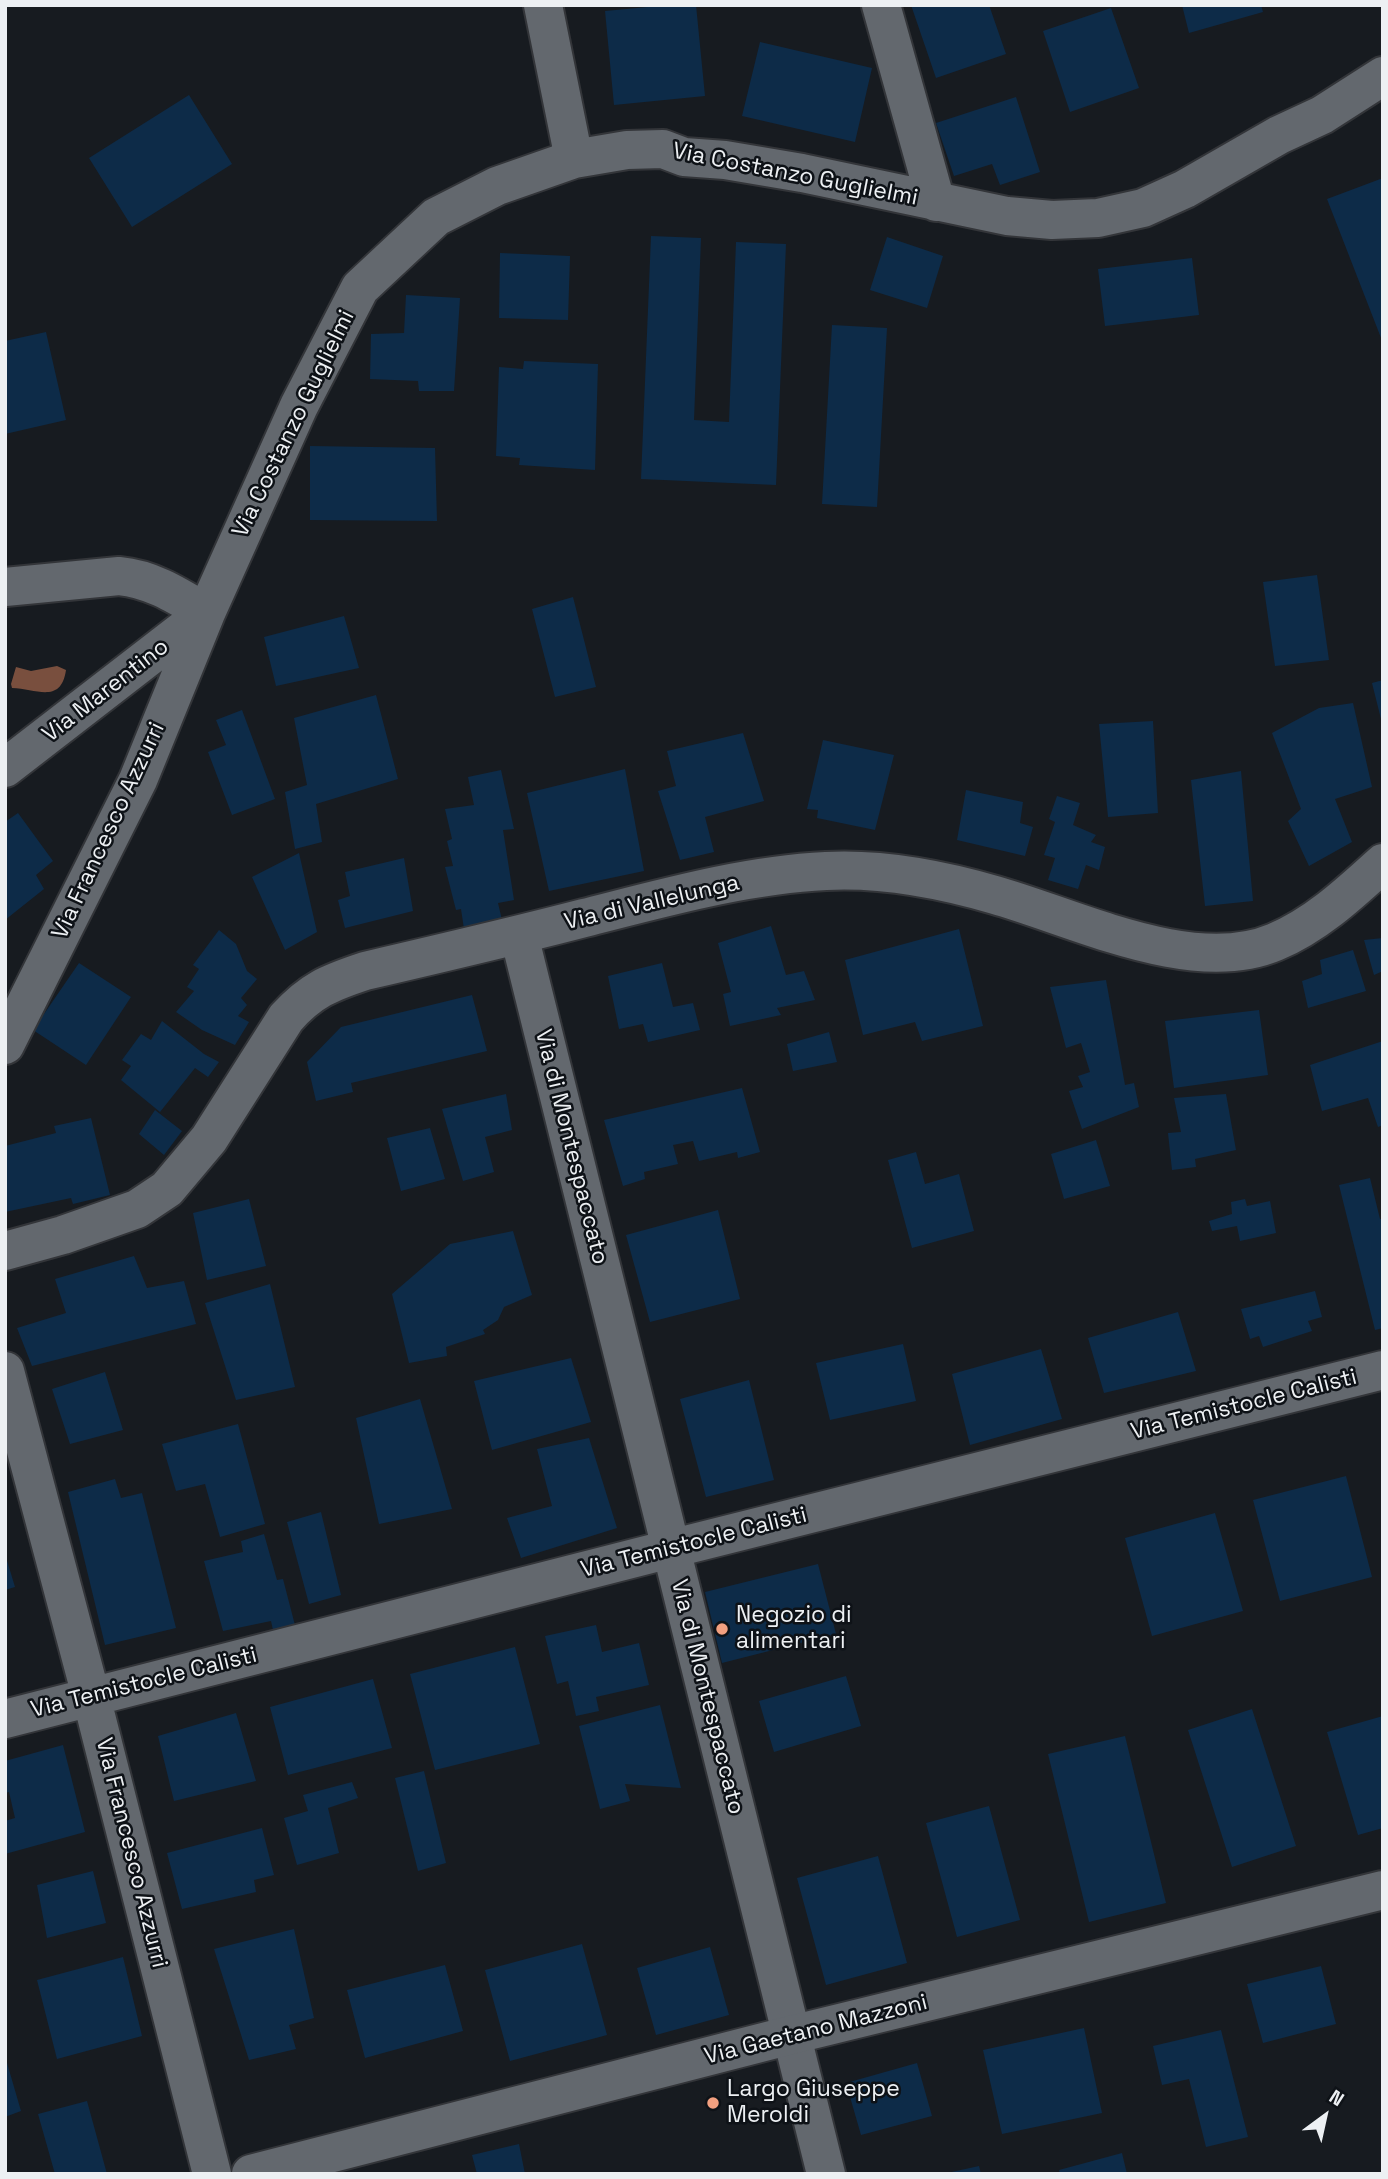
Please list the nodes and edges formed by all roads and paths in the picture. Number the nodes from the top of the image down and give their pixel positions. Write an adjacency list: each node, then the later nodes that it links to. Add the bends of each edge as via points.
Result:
1 (543, 5): 4 (street)
2 (881, 5): 5 (street)
3 (1383, 76): 5 (street, Via Costanzo Guglielmi, via 1322,115 1185,189 1121,215 1052,220)
4 (574, 159): 5 (street, Via Costanzo Guglielmi, via 663,149 684,157 802,173); 7 (street, Via Costanzo Guglielmi, via 496,186 436,217 360,288 299,406)
5 (936, 202)
6 (5, 587): 7 (street, via 119,576 169,591)
7 (206, 613): 8 (street, Via Marentino); 11 (street, Via Francesco Azzurri, via 138,780)
8 (5, 768)
9 (1383, 863): 10 (street, Via di Vallelunga, via 1313,921 1275,942 1243,951 1173,949 936,879 839,871 731,884)
10 (519, 935): 12 (street, Via di Vallelunga, via 365,971 311,993 286,1018 209,1139 167,1189 137,1209); 15 (street, Via di Montespaccato)
11 (5, 1045)
12 (5, 1251)
13 (1383, 1370): 15 (street, Via Temistocle Calisti)
14 (5, 1371): 16 (street, Via Francesco Azzurri)
15 (670, 1549): 16 (street, Via Temistocle Calisti); 19 (street, Via di Montespaccato)
16 (91, 1696): 17 (street, Via Temistocle Calisti); 20 (street, Via Francesco Azzurri)
17 (5, 1719)
18 (1383, 1889): 19 (street, Via Gaetano Mazzoni)
19 (791, 2035): 21 (street, Via Gaetano Mazzoni); 22 (street, Via di Montespaccato)
20 (212, 2174)
21 (251, 2174)
22 (826, 2174)

